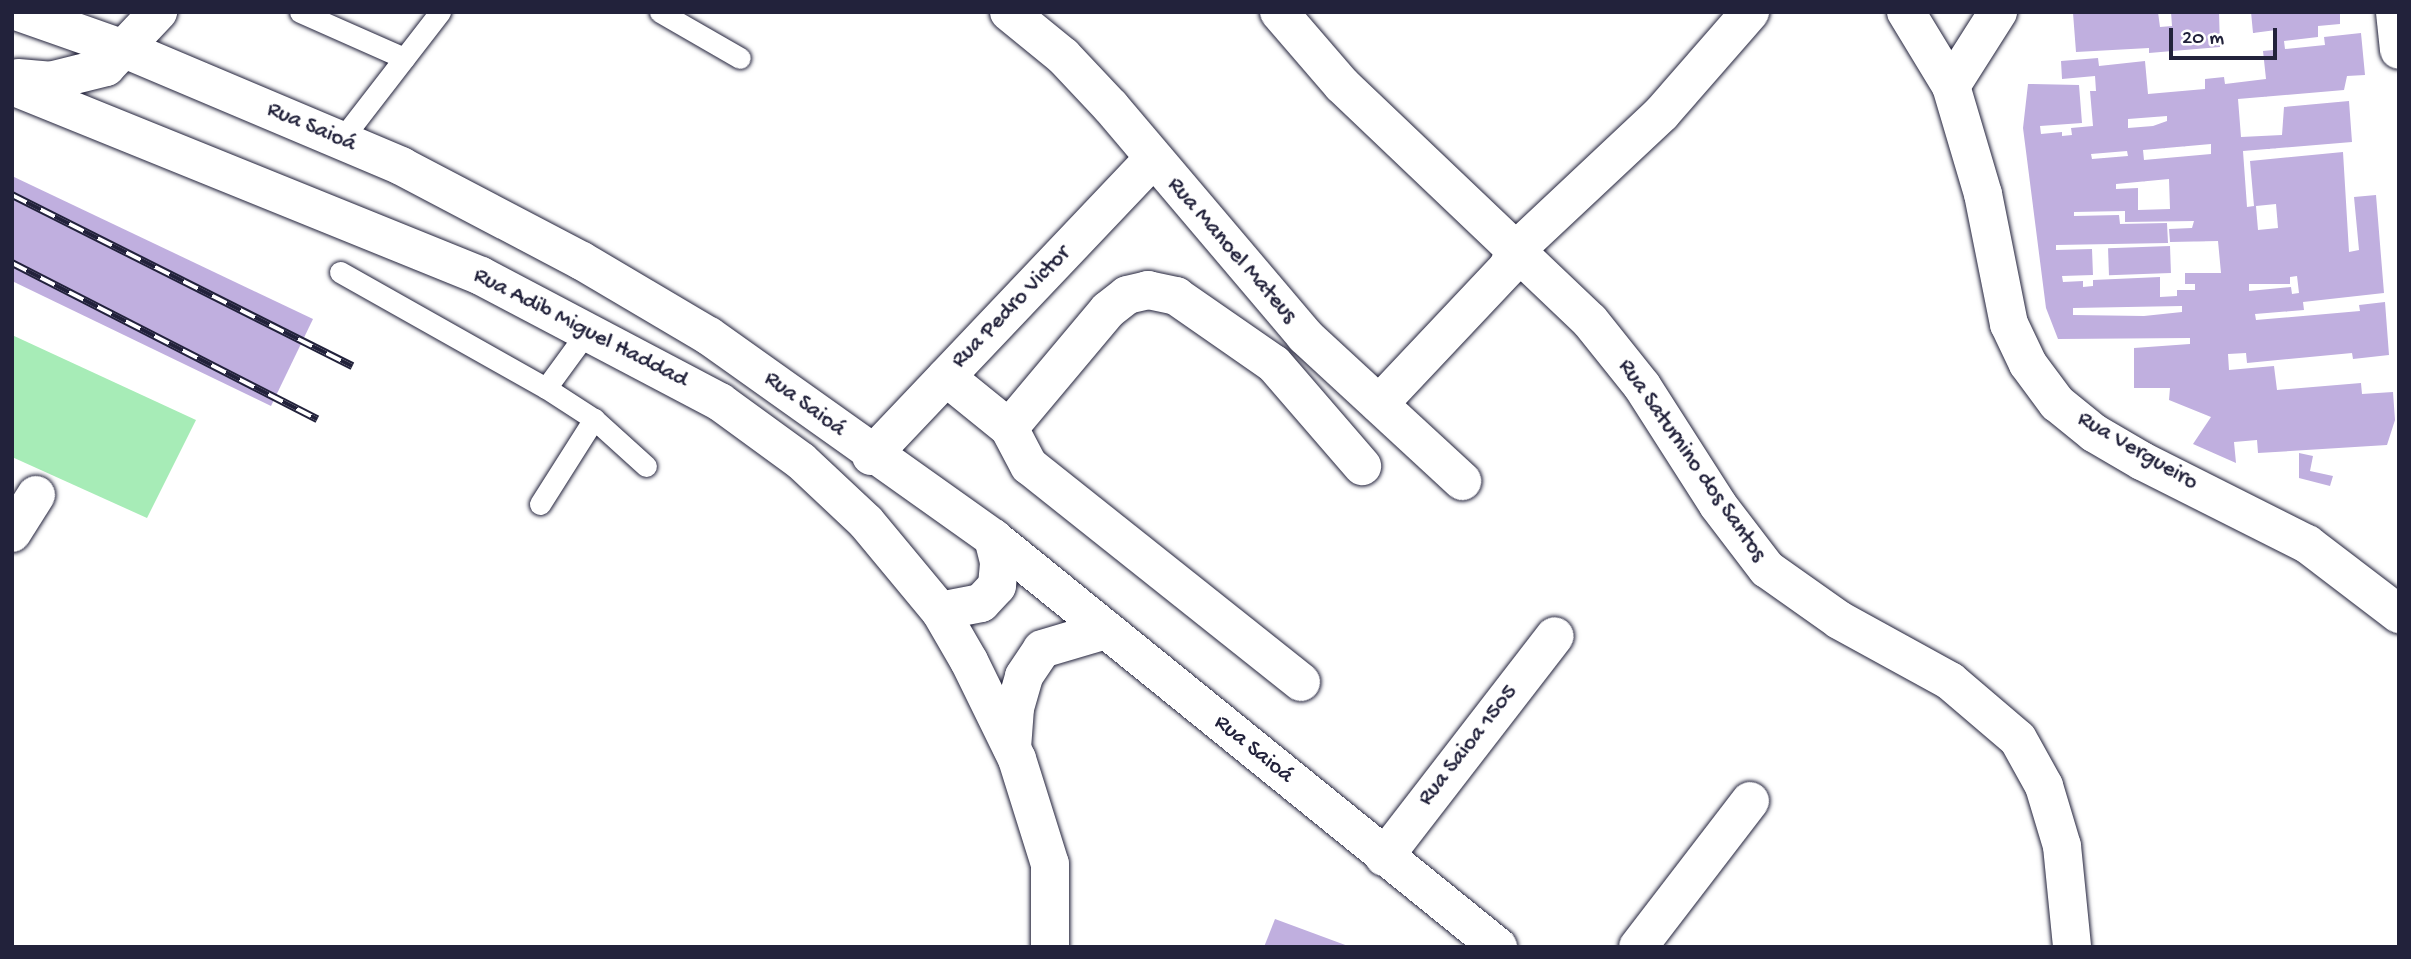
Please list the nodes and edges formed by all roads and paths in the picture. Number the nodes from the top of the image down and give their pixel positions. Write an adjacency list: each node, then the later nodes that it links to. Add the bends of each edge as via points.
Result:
1 (19, 12): 12 (street, Rua Saioá)
2 (158, 12): 12 (street)
3 (300, 12): 14 (lane)
4 (440, 12): 14 (lane)
5 (660, 12): 15 (lane)
6 (1009, 12): 20 (street, Rua Manoel Mateus, via 1063,56)
7 (1279, 12): 21 (street, Rua Saturnino dos Santos, via 1342,85)
8 (1750, 12): 21 (street, via 1662,113)
9 (1906, 12): 18 (street, Rua Vergueiro)
10 (1998, 12): 18 (street)
11 (2395, 12): 13 (street)
12 (127, 50): 16 (street, via 106,67 85,75 50,81); 19 (street, Rua Saioá)
13 (2399, 50)
14 (404, 58): 19 (lane)
15 (740, 58)
16 (12, 77)
17 (12, 86): 23 (street, Rua Adib Miguel Haddad, via 107,120 481,276)
18 (1951, 86): 38 (street, Rua Vergueiro, via 1983,194 2009,324 2028,364 2057,403 2094,433 2142,461 2307,544)
19 (341, 140): 29 (street, Rua Saioá, via 401,166 582,261 686,322)
20 (1152, 160): 24 (street, Rua Pedro Victor); 26 (street, Rua Manoel Mateus, via 1305,336)
21 (1514, 252): 26 (street, via 1508,267); 48 (street, Rua Saturnino dos Santos, via 1590,321 1633,375 1718,505 1767,569 1839,620 1950,681 2018,739 2044,786 2062,846)
22 (340, 272): 25 (lane)
23 (587, 332): 25 (lane); 37 (street, Rua Adib Miguel Haddad, via 720,402 801,461 866,522)
24 (946, 377): 28 (street); 29 (street, Rua Pedro Victor)
25 (546, 388): 27 (lane)
26 (1379, 404): 32 (street, Rua Manoel Mateus)
27 (594, 419): 30 (lane); 34 (lane)
28 (1009, 428): 31 (street, via 1108,310 1127,295 1148,290 1177,296 1274,364); 41 (street, via 1029,466)
29 (872, 456): 36 (street, Rua Saioá)
30 (646, 466)
31 (1362, 466)
32 (1462, 481)
33 (36, 495): 35 (street)
34 (540, 504)
35 (12, 533)
36 (993, 538): 37 (street, via 999,562 997,586 981,603); 39 (street, Rua Saioá)
37 (940, 611): 42 (street, Rua Adib Miguel Haddad)
38 (2399, 614)
39 (1105, 630): 42 (street, via 1042,649 1024,676 1015,708); 44 (street, Rua Saioá)
40 (1555, 636): 44 (street, Rua Saioa 1505)
41 (1301, 682)
42 (1012, 748): 45 (street, via 1050,864)
43 (1750, 801): 47 (street)
44 (1384, 857): 46 (street, Rua Saioá)
45 (1050, 947)
46 (1498, 947)
47 (1638, 947)
48 (2072, 947)

